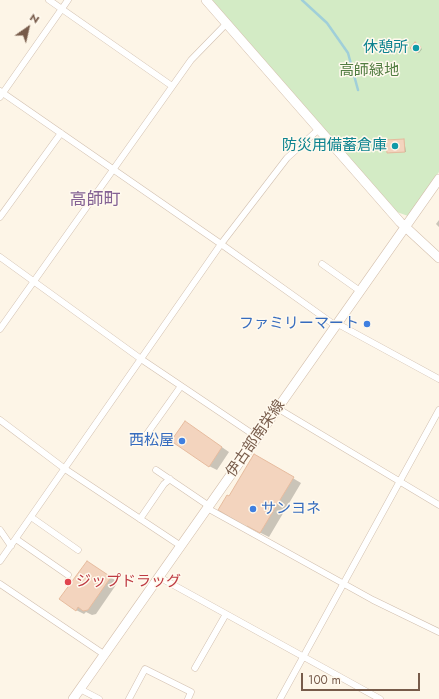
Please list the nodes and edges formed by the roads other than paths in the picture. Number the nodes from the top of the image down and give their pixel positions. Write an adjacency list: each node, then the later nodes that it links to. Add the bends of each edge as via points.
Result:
1 (49, 0): 4 (street)
2 (68, 0): 4 (street)
3 (206, 0): 5 (main road)
4 (62, 9): 6 (street); 7 (street)
5 (227, 23): 6 (street, via 200,50); 8 (main road)
6 (172, 86): 10 (street)
7 (1, 94): 9 (street)
8 (319, 129): 13 (main road); 14 (street, via 286,158)
9 (61, 133): 10 (street); 12 (street)
10 (112, 170): 14 (street); 18 (street)
11 (439, 179): 13 (main road, 伊古部南栄線)
12 (0, 217)
13 (405, 228): 15 (main road); 19 (main road, 伊古部南栄線)
14 (221, 244): 20 (street); 22 (street)
15 (439, 258)
16 (1, 260): 18 (street)
17 (322, 264): 19 (street)
18 (33, 281): 21 (street); 22 (street)
19 (360, 291): 20 (main road, 伊古部南栄線)
20 (337, 325): 23 (street); 25 (main road, 伊古部南栄線)
21 (0, 329)
22 (141, 359): 24 (street); 30 (street)
23 (439, 378)
24 (181, 386): 28 (street); 29 (street)
25 (278, 408): 28 (main road, 伊古部南栄線); 33 (street)
26 (439, 410): 33 (street)
27 (0, 420): 30 (street)
28 (257, 437): 35 (main road, 伊古部南栄線)
29 (144, 438)
30 (65, 468): 36 (street); 37 (street)
31 (156, 470): 32 (street)
32 (170, 479): 35 (street); 37 (street)
33 (400, 481): 34 (street); 47 (street)
34 (439, 505)
35 (208, 507): 41 (main road, 伊古部南栄線); 47 (street)
36 (31, 517): 39 (street); 42 (street)
37 (140, 519): 41 (street)
38 (0, 530): 40 (street)
39 (16, 539): 40 (street); 44 (street)
40 (11, 546): 43 (street)
41 (181, 546): 45 (main road, 伊古部南栄線)
42 (78, 550)
43 (0, 561)
44 (68, 575)
45 (159, 577): 48 (street); 50 (main road, 伊古部南栄線)
46 (0, 584): 50 (street)
47 (343, 584): 49 (street); 51 (street)
48 (226, 614): 51 (street); 52 (street)
49 (439, 632)
50 (105, 655): 53 (main road, 伊古部南栄線)
51 (304, 656): 58 (street); 59 (street)
52 (195, 668)
53 (80, 689): 54 (main road, 伊古部南栄線); 55 (street)
54 (73, 699)
55 (99, 699)
56 (129, 699): 57 (street, via 146,669 191,692)
57 (188, 699)
58 (280, 699)
59 (380, 699)

